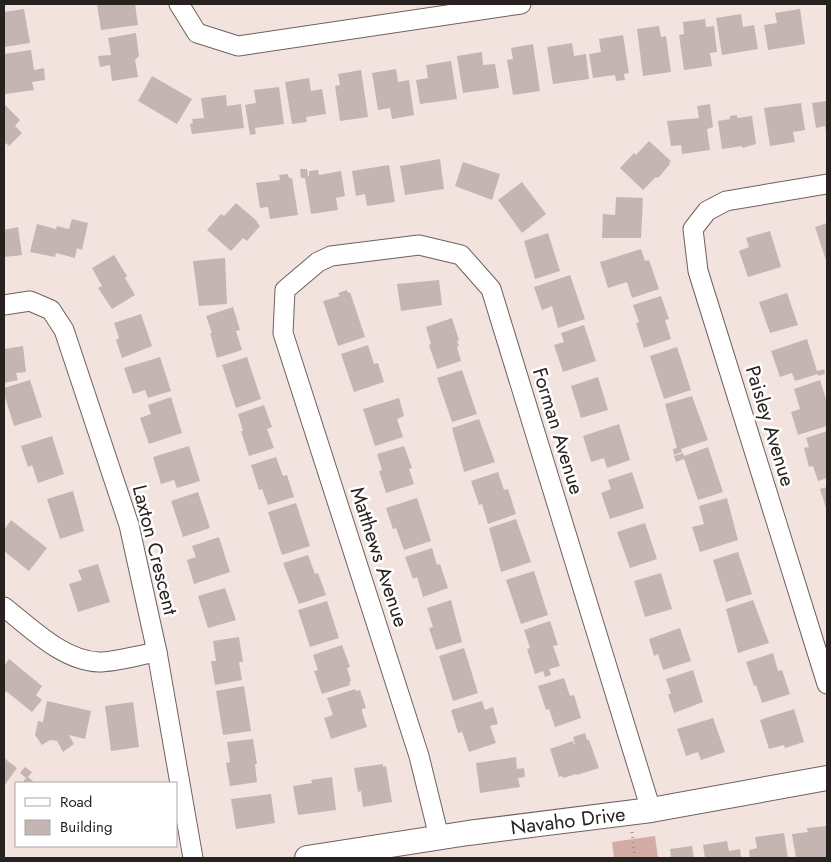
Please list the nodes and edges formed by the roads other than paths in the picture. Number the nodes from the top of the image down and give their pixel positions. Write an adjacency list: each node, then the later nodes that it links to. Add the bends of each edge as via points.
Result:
1 (179, 4): 2 (street, via 197,33 238,46)
2 (520, 4)
3 (827, 184): 8 (street, Paisley Avenue, via 726,202 707,211 693,229 698,271)
4 (285, 290): 10 (street, Forman Avenue, via 318,262 331,256 419,245 461,255 491,289); 11 (street, Matthews Avenue, via 283,333 419,756)
5 (4, 306): 7 (street, Laxton Crescent, via 30,301 51,310 64,330 128,525)
6 (4, 607): 7 (street, via 64,652 82,660 101,662)
7 (156, 652): 12 (street, Laxton Crescent)
8 (827, 684)
9 (827, 778): 10 (street, Navaho Drive)
10 (640, 812): 11 (street, Navaho Drive)
11 (440, 837): 13 (street, Navaho Drive)
12 (193, 858)
13 (307, 858)

